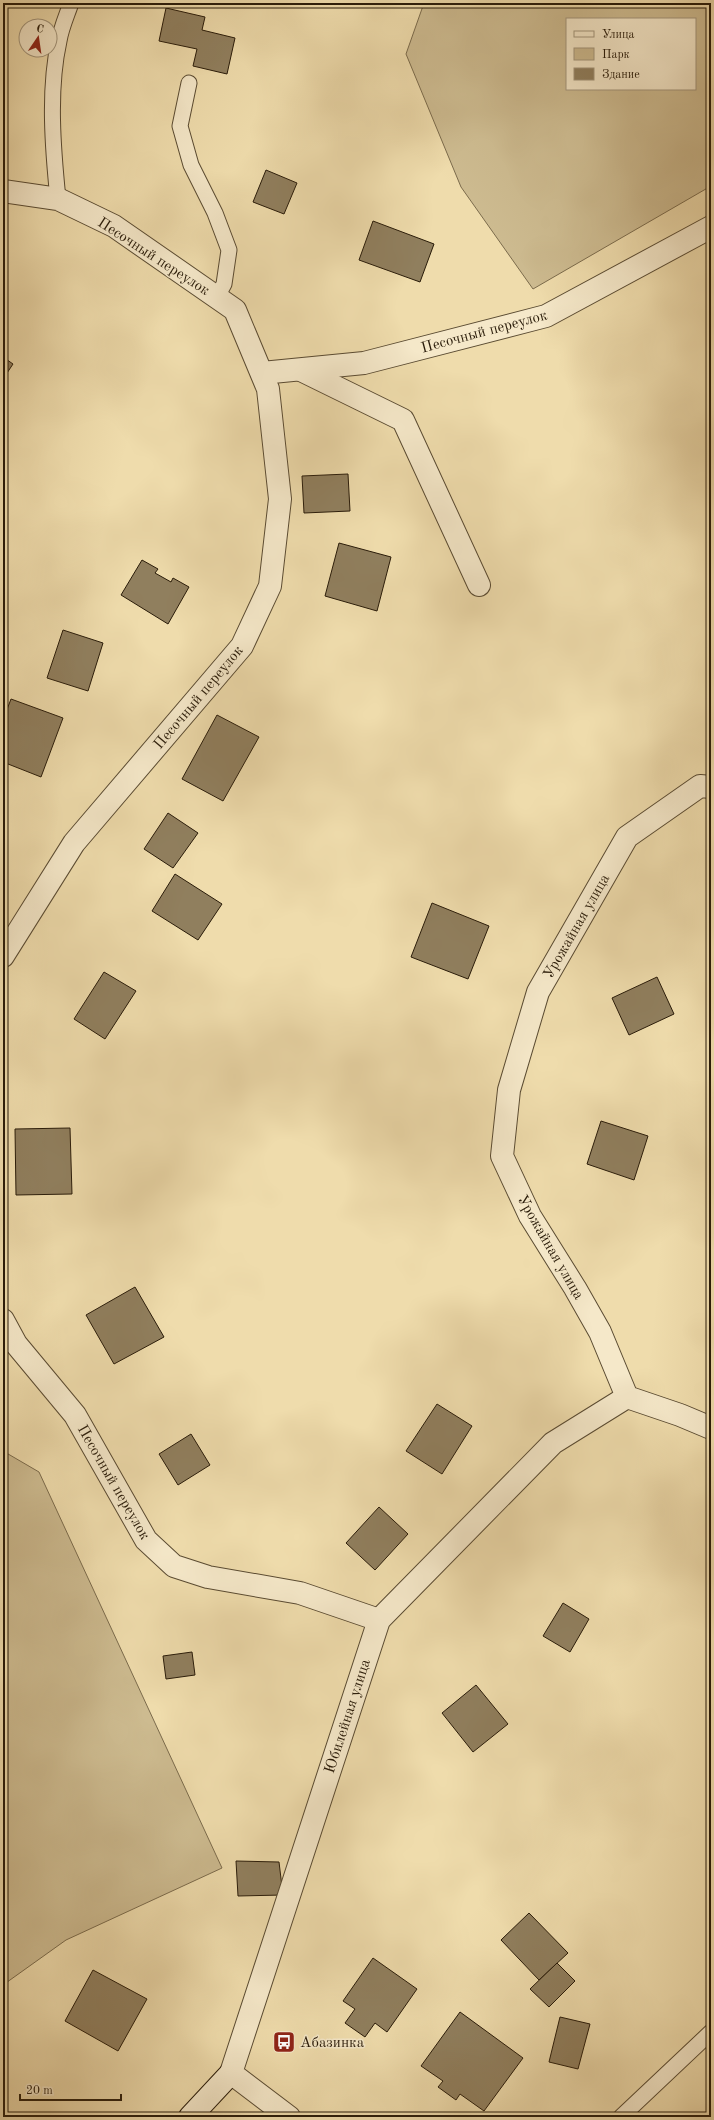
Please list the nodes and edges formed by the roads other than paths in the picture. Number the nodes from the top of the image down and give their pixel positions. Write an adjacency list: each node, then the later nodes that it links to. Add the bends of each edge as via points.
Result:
1 (71, 3): 4 (lane, via 58,41 54,84 53,142)
2 (189, 84): 6 (lane, via 180,126 191,165 215,213 229,250 224,284)
3 (3, 191): 4 (street, Песочный переулок)
4 (58, 199): 6 (street, Песочный переулок, via 114,226)
5 (711, 227): 7 (street, Песочный переулок, via 546,316 364,363)
6 (217, 297): 8 (street, Песочный переулок, via 235,310)
7 (301, 370): 8 (street, Песочный переулок); 9 (street, via 403,420)
8 (262, 373): 11 (street, Песочный переулок, via 268,389 280,499 270,586 242,646 74,843)
9 (479, 585)
10 (711, 787): 13 (street, Урожайная улица, via 700,786 627,837 538,992 509,1090 502,1156 530,1216 576,1288 600,1332)
11 (3, 956)
12 (3, 1320): 15 (street, Песочный переулок, via 16,1344 75,1415 146,1540 174,1566 208,1577 300,1593)
13 (627, 1397): 14 (street); 15 (street, Юбилейная улица, via 553,1443)
14 (711, 1428)
15 (379, 1620): 17 (street, Юбилейная улица)
16 (711, 2032): 20 (lane)
17 (231, 2073): 18 (street, Юбилейная улица); 19 (street)
18 (190, 2117)
19 (289, 2117)
20 (621, 2117)

